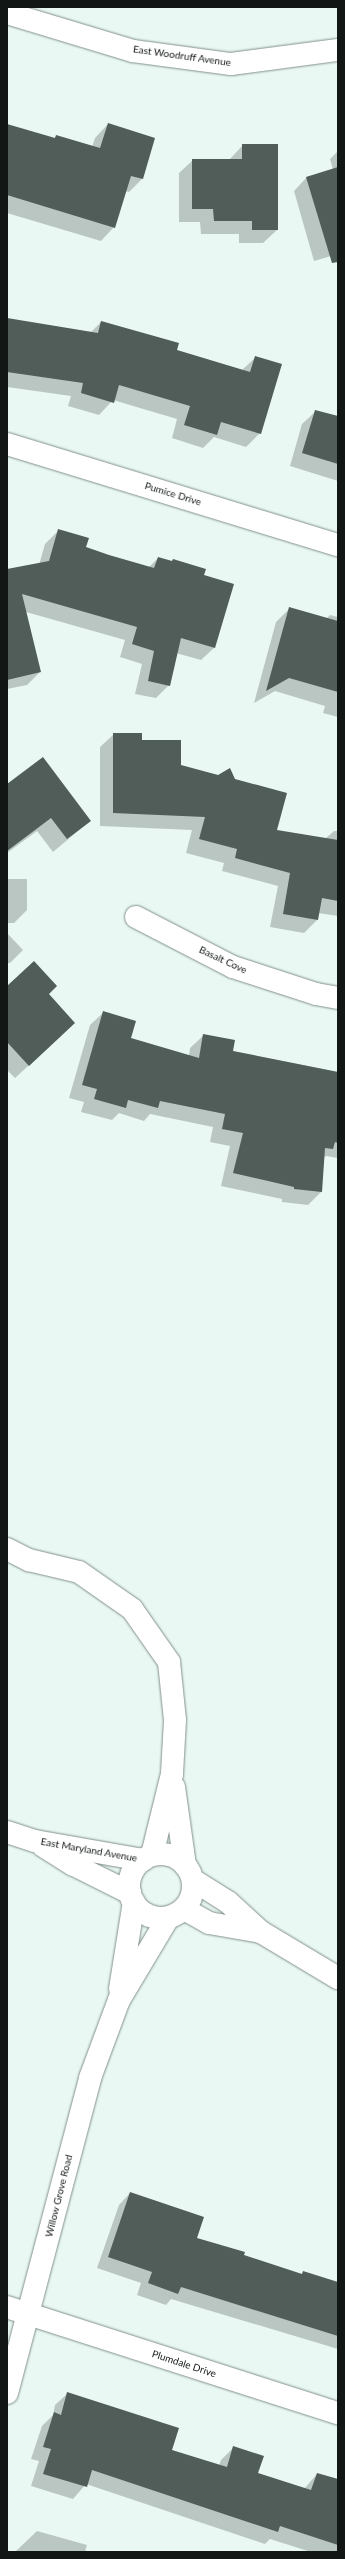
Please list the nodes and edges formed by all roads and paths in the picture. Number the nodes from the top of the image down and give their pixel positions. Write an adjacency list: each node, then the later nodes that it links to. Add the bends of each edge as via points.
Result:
1 (7, 12): 2 (street, East Woodruff Avenue, via 134,51 231,64)
2 (338, 50)
3 (7, 444): 4 (street, Pumice Drive)
4 (338, 545)
5 (136, 917): 6 (street, Basalt Cove, via 233,967 316,994)
6 (338, 998)
7 (7, 1549): 8 (street, via 29,1560 79,1572 132,1609 169,1662 175,1720)
8 (172, 1774): 11 (street); 12 (street)
9 (7, 1832): 10 (street, East Maryland Avenue)
10 (35, 1841): 11 (street, East Maryland Avenue); 13 (street, East Maryland Avenue)
11 (147, 1858): 12 (street, East Maryland Avenue, via 170,1856); 13 (street, East Maryland Avenue, via 131,1875)
12 (189, 1873): 14 (street, via 192,1896); 15 (street, East Maryland Avenue, via 228,1902)
13 (132, 1898): 14 (street, East Maryland Avenue, via 148,1916); 17 (street, Willow Grove Road)
14 (176, 1913): 15 (street, East Maryland Avenue, via 209,1923); 17 (street, Willow Grove Road)
15 (261, 1932): 16 (street, East Maryland Avenue)
16 (338, 1978)
17 (118, 2000): 19 (street, Willow Grove Road, via 90,2078)
18 (7, 2307): 19 (street, Plumdale Drive)
19 (29, 2315): 20 (street, Willow Grove Road); 21 (street, Plumdale Drive)
20 (7, 2393)
21 (338, 2413)

